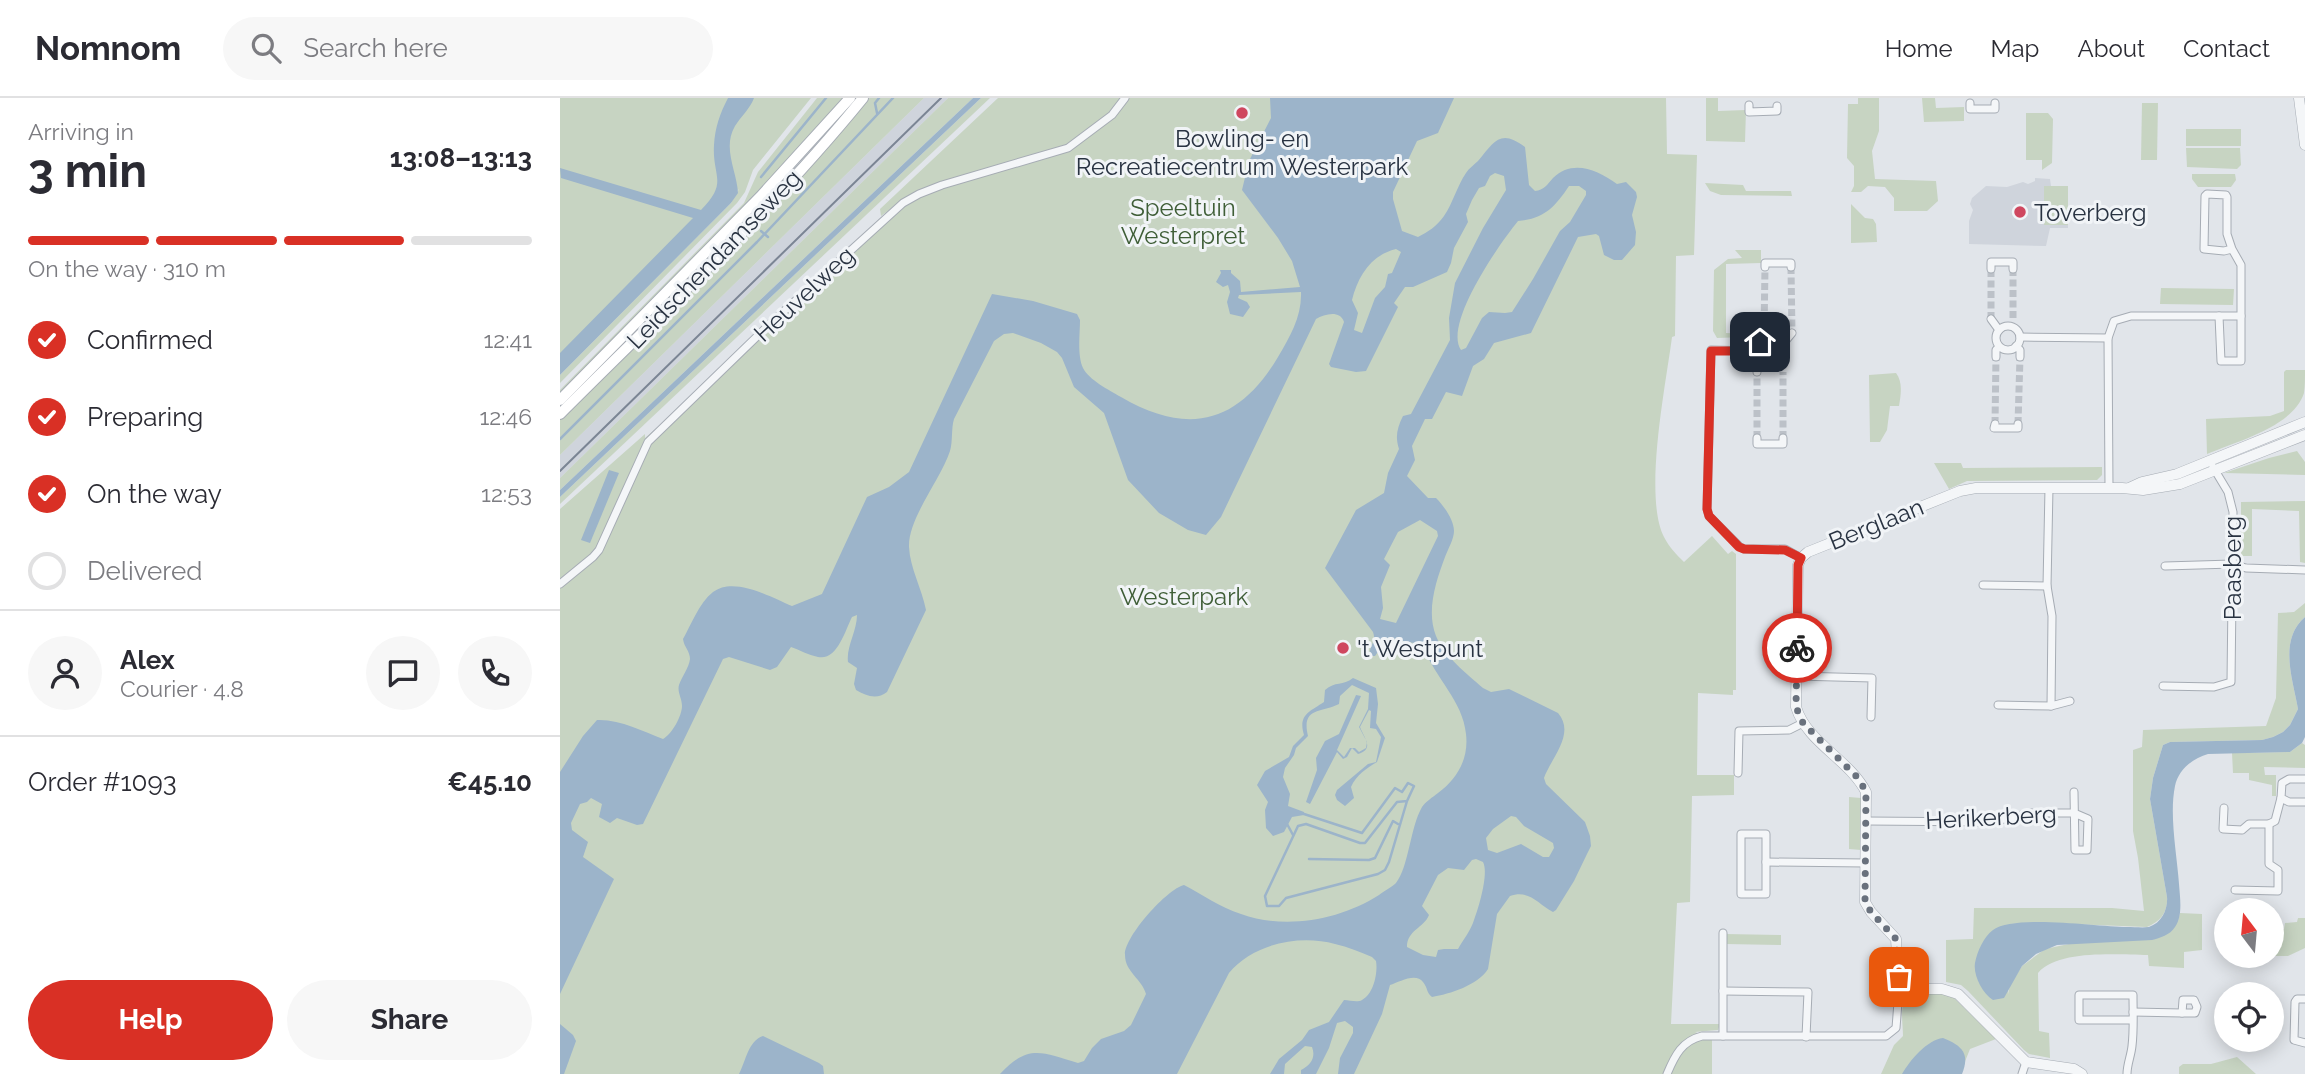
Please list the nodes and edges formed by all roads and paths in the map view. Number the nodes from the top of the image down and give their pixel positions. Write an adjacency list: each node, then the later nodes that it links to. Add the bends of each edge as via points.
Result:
1 (850, 98): 32 (main road, Leidschendamseweg, via 760,197)
2 (863, 98): 33 (main road, Leidschendamseweg, via 780,192)
3 (1125, 98): 49 (street, Heuvelweg, via 1112,115 1068,148 942,185 903,203 648,442 599,550)
4 (2300, 98): 9 (street)
5 (1969, 103): 6 (street, via 1969,109 1995,109)
6 (1995, 103)
7 (1749, 106): 8 (street, via 1749,111 1777,111)
8 (1777, 106)
9 (2305, 145)
10 (2232, 249): 10 (street, via 2227,234 2227,195 2207,194 2204,249); 16 (street, via 2241,265)
11 (1765, 267): 12 (street, via 1765,263 1791,263)
12 (1791, 267)
13 (1991, 269): 14 (street, via 1991,262 2014,262)
14 (2013, 269)
15 (2219, 316): 16 (street); 16 (street, via 2221,361 2241,361); 21 (street, via 2122,317 2114,321)
16 (2241, 316)
17 (1991, 319): 18 (street)
18 (1999, 330): 20 (street, via 2013,323); 24 (street)
19 (1792, 333): 22 (street)
20 (2020, 337): 21 (street); 23 (street)
21 (2108, 338): 43 (street)
22 (1782, 345): 25 (street, via 1764,336); 28 (street)
23 (2016, 346): 24 (street, via 2010,350); 27 (street)
24 (1999, 347): 26 (street)
25 (1755, 351): 29 (street); 45 (street, via 1711,351 1707,509 1739,547 1785,550)
26 (1996, 357)
27 (2020, 357)
28 (1783, 358): 29 (street, via 1769,366); 31 (street)
29 (1758, 360): 30 (street)
30 (1757, 372)
31 (1783, 372)
32 (560, 400)
33 (560, 415)
34 (2305, 422): 40 (street, Berglaan)
35 (1994, 424): 36 (street, via 1994,428 2018,428)
36 (2018, 424)
37 (2305, 435): 41 (street, Berglaan)
38 (1757, 438): 39 (street, via 1757,444 1783,444)
39 (1783, 438)
40 (2208, 462): 41 (street, Paasberg); 44 (street, Berglaan)
41 (2217, 471): 44 (street, Berglaan, via 2180,484); 46 (street, Paasberg, via 2233,512)
42 (2049, 488): 43 (street, Berglaan); 45 (street, Berglaan, via 1960,491); 51 (street)
43 (2109, 488): 44 (street, Berglaan)
44 (2129, 488)
45 (1801, 558): 52 (street, Berglaan)
46 (2232, 564): 47 (street); 48 (street); 53 (street, Paasberg, via 2231,682 2214,687)
47 (2165, 566)
48 (2305, 570)
49 (560, 584)
50 (1983, 585): 51 (street)
51 (2047, 586): 56 (street, via 2052,616)
52 (1797, 676): 57 (street, via 1872,678); 58 (street, Berglaan, via 1796,707)
53 (2163, 686)
54 (2070, 701): 56 (street)
55 (1998, 705): 56 (street)
56 (2051, 706)
57 (1871, 717)
58 (1803, 723): 59 (street, via 1789,730 1739,731); 66 (street, via 1859,779 1866,792)
59 (1738, 773)
60 (2305, 779): 62 (street, via 2282,783)
61 (2074, 792): 65 (street, Herikerberg)
62 (2281, 799): 63 (street); 67 (street, via 2275,821)
63 (2305, 802)
64 (2224, 808): 67 (street, via 2223,829)
65 (2074, 813): 65 (street, Herikerberg, via 2088,819 2087,850 2075,850); 66 (street, Herikerberg, via 2023,814 1990,822)
66 (1867, 821): 69 (street)
67 (2269, 824): 70 (street, via 2269,864 2278,870 2278,891)
68 (1766, 862): 68 (street, via 1766,894 1741,894 1741,834 1766,834); 69 (street)
69 (1864, 863): 72 (street, via 1866,905 1898,944)
70 (2235, 890)
71 (1723, 933): 73 (street)
72 (1899, 989): 78 (street, via 1899,1017 1892,1033); 80 (street, via 1942,989 1958,994)
73 (1723, 992): 77 (street); 78 (street, via 1808,992)
74 (2305, 999): 79 (street, via 2295,1002 2294,1040)
75 (2182, 1013): 76 (street)
76 (2133, 1016): 76 (street, via 2079,1020 2079,995 2133,995); 84 (street)
77 (1723, 1036): 78 (street); 81 (street, via 1688,1040)
78 (1806, 1037)
79 (2305, 1043)
80 (2026, 1062): 82 (street); 83 (street)
81 (1667, 1074)
82 (2022, 1074)
83 (2082, 1074)
84 (2127, 1074)

